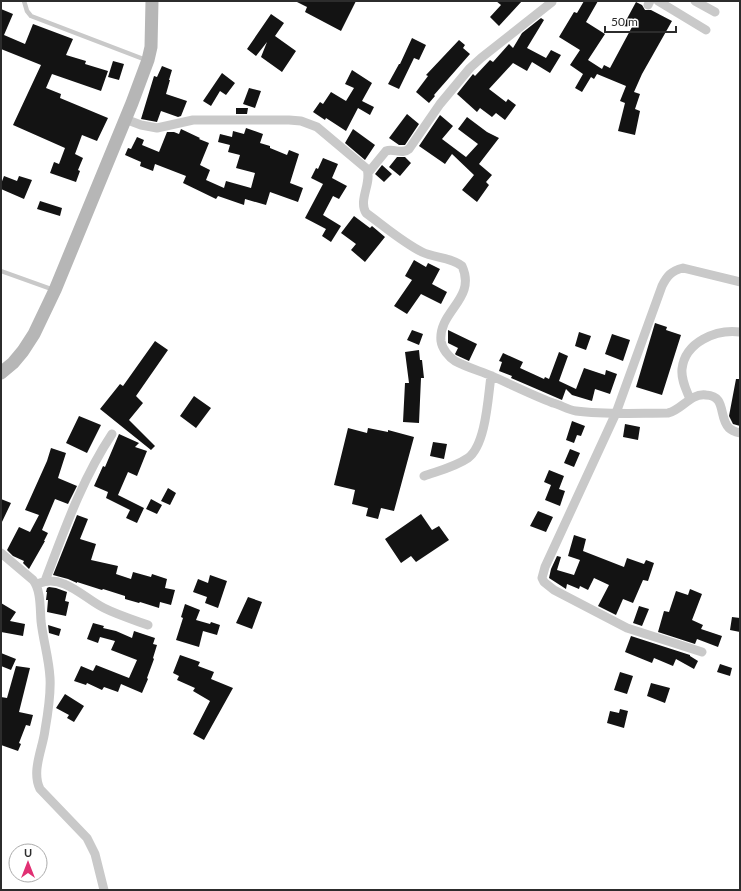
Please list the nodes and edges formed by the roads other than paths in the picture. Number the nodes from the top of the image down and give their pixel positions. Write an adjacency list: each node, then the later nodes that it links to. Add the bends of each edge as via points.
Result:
1 (24, 1): 8 (lane, via 31,16)
2 (152, 1): 8 (street, via 152,37)
3 (658, 1): 7 (street)
4 (695, 1): 6 (street)
5 (552, 2): 10 (street, via 470,68 440,104 409,149 402,152 386,151)
6 (715, 12)
7 (706, 30)
8 (148, 60): 9 (street)
9 (125, 119): 10 (street, via 157,128 193,120 300,121 317,127 364,166); 13 (street)
10 (368, 173): 16 (street, via 364,202 366,213 415,248 462,266 466,283 445,322 441,343 454,360)
11 (1, 271): 13 (lane)
12 (740, 282): 18 (street, via 691,269 679,269 669,274 662,286)
13 (55, 290): 15 (street, via 23,351)
14 (740, 332): 17 (street, via 713,334 695,345 688,354 682,375)
15 (1, 373)
16 (491, 376): 18 (street, via 527,393 574,410); 21 (street, via 487,413 474,452 459,463)
17 (690, 399): 18 (street, via 674,412); 19 (street, via 705,394 715,397 721,405 728,427)
18 (616, 413): 25 (street, via 542,578 554,590 627,628)
19 (740, 433)
20 (112, 434): 23 (street, via 97,456)
21 (424, 476)
22 (1, 553): 23 (street)
23 (41, 583): 24 (street, via 70,587 103,608); 26 (street, via 42,624 50,686 45,731 36,772 37,782 40,789 87,838 95,854)
24 (148, 625)
25 (702, 652)
26 (104, 890)

